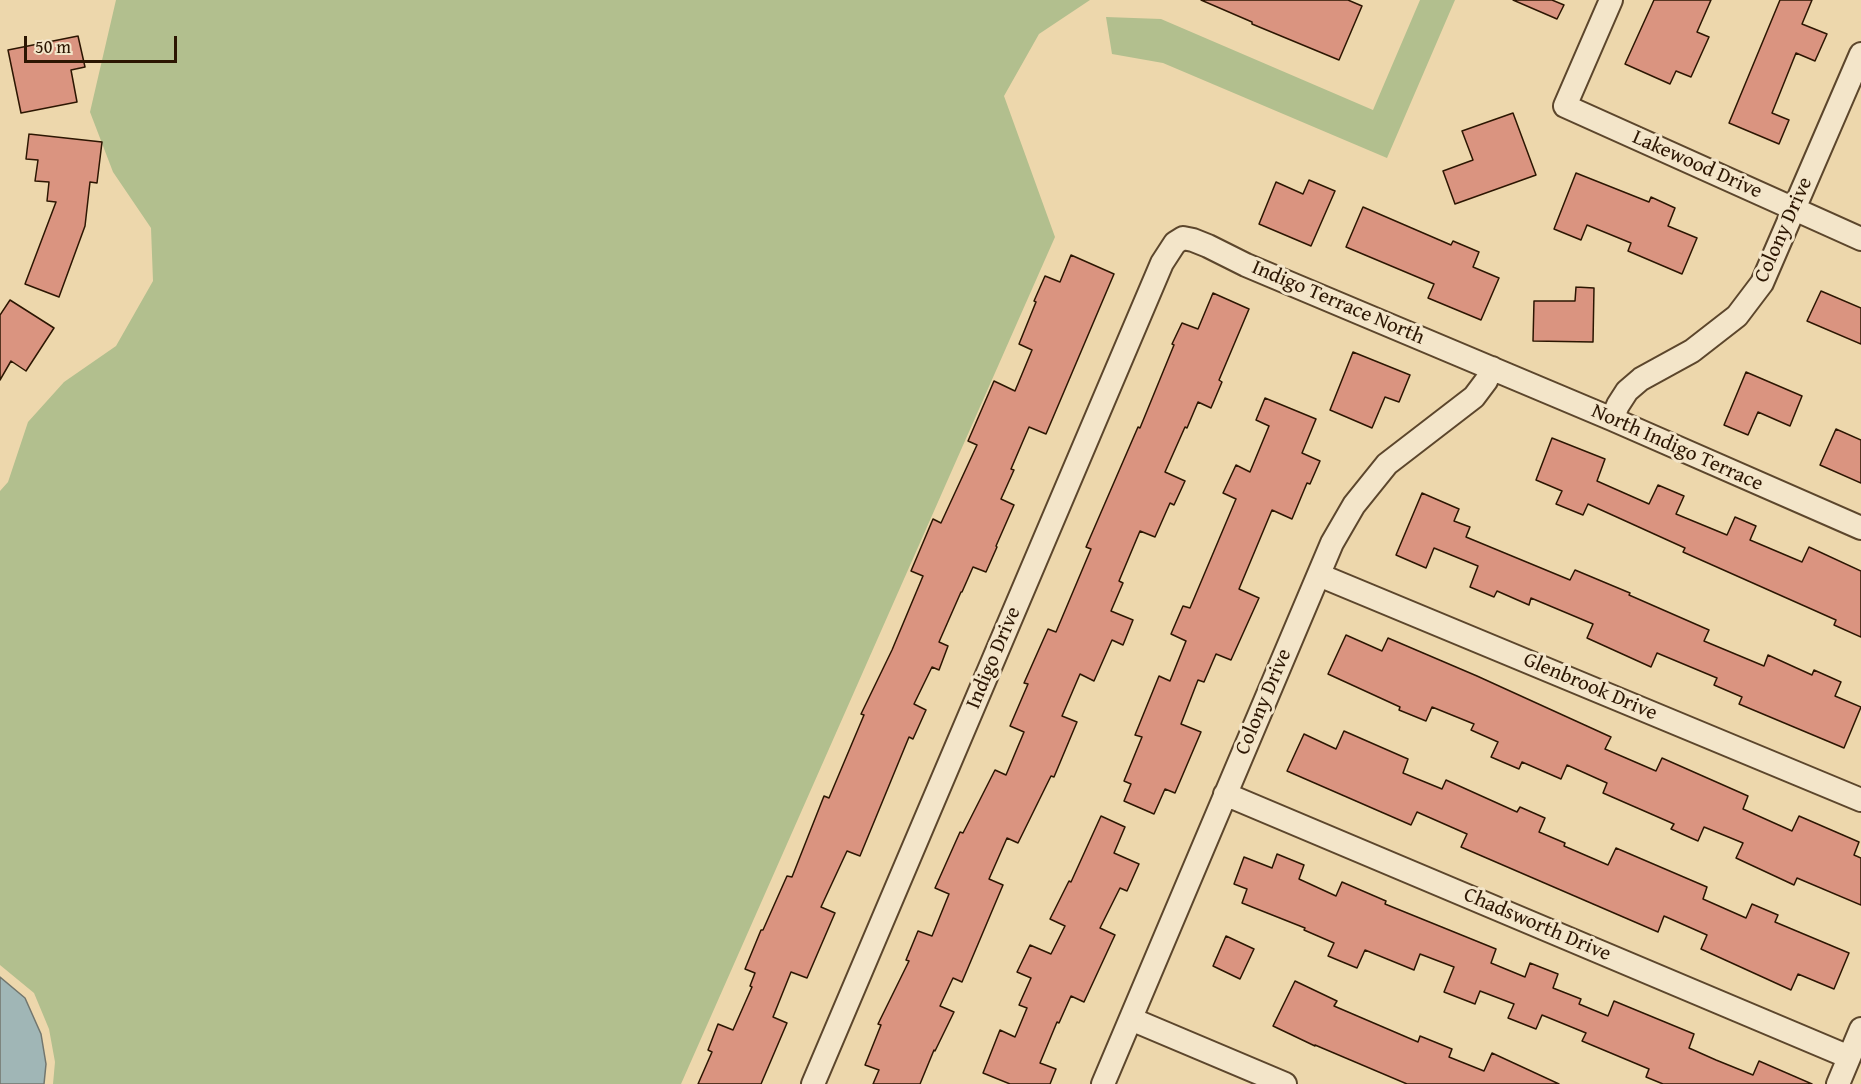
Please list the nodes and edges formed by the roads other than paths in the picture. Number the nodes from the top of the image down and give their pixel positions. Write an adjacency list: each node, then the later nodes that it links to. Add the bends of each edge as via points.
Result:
1 (1611, 0): 3 (street, Lakewood Drive, via 1565,106)
2 (1861, 54): 3 (street, Colony Drive)
3 (1794, 209): 5 (street, Lakewood Drive); 7 (street, Colony Drive, via 1762,283 1737,316 1692,351 1641,380 1627,392)
4 (1183, 238): 6 (street, Indigo Terrace North); 15 (street, Indigo Drive, via 1162,263)
5 (1861, 239)
6 (1492, 368): 7 (street, North Indigo Terrace); 9 (street, Colony Drive, via 1474,397 1387,464 1354,505)
7 (1612, 419): 8 (street, North Indigo Terrace)
8 (1861, 528)
9 (1319, 575): 10 (street, Colony Drive); 11 (street, Glenbrook Drive)
10 (1225, 794): 12 (street, Colony Drive); 14 (street, Chadsworth Drive)
11 (1861, 800)
12 (1131, 1019): 16 (street, Colony Drive); 17 (street)
13 (1861, 1029): 14 (street)
14 (1849, 1058): 18 (street)
15 (813, 1084)
16 (1103, 1084)
17 (1285, 1084)
18 (1838, 1084)

